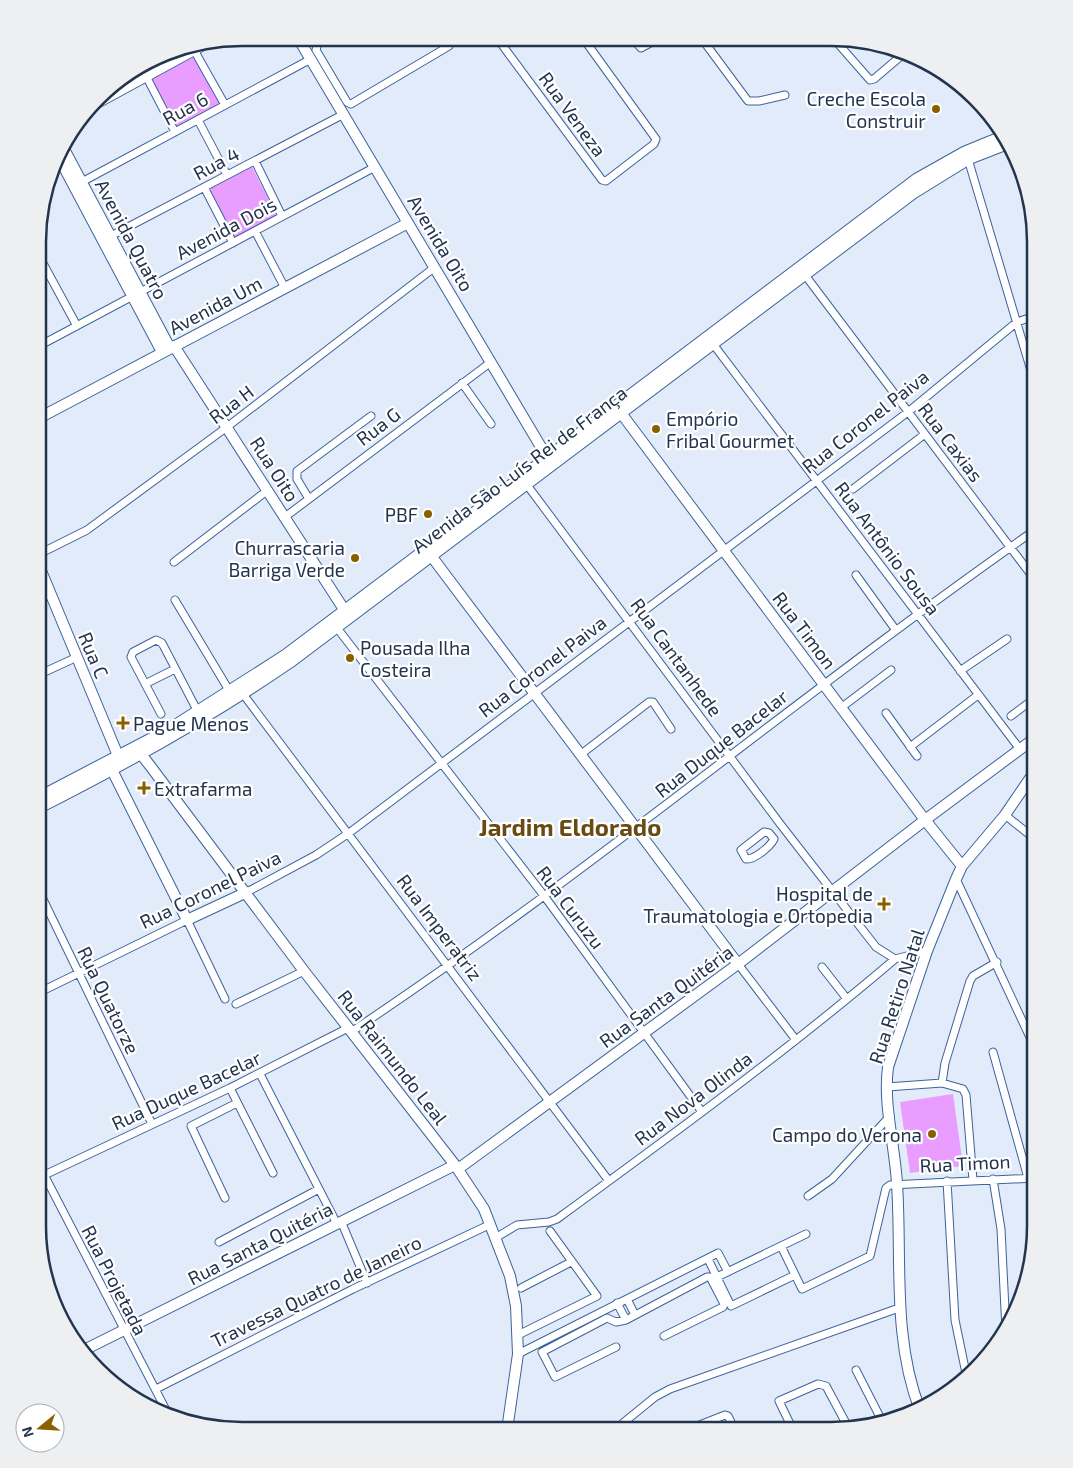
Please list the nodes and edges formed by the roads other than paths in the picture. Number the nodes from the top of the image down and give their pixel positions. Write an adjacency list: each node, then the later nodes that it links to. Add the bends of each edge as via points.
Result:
1 (303, 46): 11 (street, Avenida Oito)
2 (317, 46): 13 (street)
3 (449, 46): 13 (street, via 353,103 347,102)
4 (503, 46): 5 (street, Rua Veneza, via 602,180 606,181 654,144 656,139)
5 (589, 46)
6 (707, 46): 15 (street, via 748,101)
7 (841, 47): 10 (street, via 870,80)
8 (195, 52): 16 (street)
9 (184, 56): 12 (street)
10 (898, 58)
11 (311, 59): 13 (street, Avenida Oito); 16 (street, Rua 6)
12 (146, 76): 14 (street); 19 (street)
13 (326, 76): 17 (street, Avenida Oito)
14 (117, 92)
15 (785, 95)
16 (225, 105): 18 (street, Rua 6)
17 (344, 114): 24 (street, Rua 4); 26 (street, Avenida Oito)
18 (198, 120): 19 (street, Rua 6); 27 (street)
19 (175, 132): 28 (street, Rua 6)
20 (997, 139): 56 (main road, Avenida São Luís Rei de França, via 965,152 917,179)
21 (1001, 146): 23 (main road, Avenida São Luís Rei de França)
22 (66, 155): 28 (street, Avenida Quatro)
23 (968, 160): 37 (main road, Avenida São Luís Rei de França, via 913,193); 41 (street)
24 (254, 161): 27 (street, Rua 4); 30 (street)
25 (63, 163): 28 (street, Avenida Quatro)
26 (375, 167): 30 (street, Avenida Dois); 31 (street, Avenida Oito)
27 (227, 175): 29 (street, Rua 4)
28 (78, 184): 33 (street, Avenida Quatro)
29 (204, 187): 33 (street, Rua 4); 34 (street)
30 (282, 216): 32 (street, Avenida Dois)
31 (408, 223): 35 (street, Avenida Oito); 38 (street, Avenida Um)
32 (255, 231): 34 (street, Avenida Dois); 38 (street)
33 (107, 238): 39 (street, Avenida Quatro)
34 (233, 243): 39 (street, Avenida Dois)
35 (435, 267): 47 (street, Avenida Oito); 54 (street, Rua H)
36 (46, 269): 42 (street)
37 (805, 275): 44 (main road, Avenida São Luís Rei de França); 49 (street, Rua Caxias, via 854,335)
38 (285, 288): 45 (street, Avenida Um)
39 (136, 294): 42 (street, Avenida Dois); 45 (street, Avenida Quatro)
40 (1027, 319): 41 (street, Rua Coronel Paiva)
41 (1017, 322): 46 (street); 49 (street, Rua Coronel Paiva)
42 (77, 326): 43 (street, Avenida Dois)
43 (46, 342)
44 (713, 344): 50 (main road, Avenida São Luís Rei de França); 57 (street, Rua Antônio Sousa)
45 (169, 349): 51 (street, Avenida Um); 54 (street, Rua Oito)
46 (1027, 356)
47 (490, 362): 48 (street, Rua G); 56 (street, Avenida Oito)
48 (462, 383): 53 (street); 61 (street, Rua G)
49 (908, 412): 55 (street, Rua Caxias); 57 (street, Rua Coronel Paiva)
50 (622, 413): 56 (main road, Avenida São Luís Rei de França); 66 (street, Rua Timon)
51 (46, 414)
52 (371, 416): 61 (street, via 297,471 297,479)
53 (491, 424)
54 (227, 427): 60 (street, Rua Oito); 65 (street, Rua H, via 87,530)
55 (925, 434): 59 (street); 64 (street, Rua Caxias)
56 (552, 461): 58 (main road, Avenida São Luís Rei de França); 67 (main road, Avenida São Luís Rei de França)
57 (817, 481): 66 (street, Rua Coronel Paiva); 74 (street, Rua Antônio Sousa)
58 (527, 485): 67 (main road, Avenida São Luís Rei de França); 75 (street, Rua Cantanhede)
59 (853, 489)
60 (268, 490): 62 (street, Rua Oito); 68 (street)
61 (309, 499): 62 (street, Rua G)
62 (285, 517): 73 (street, Rua Oito)
63 (1027, 535): 64 (street, Rua Duque Bacelar)
64 (1010, 547): 69 (street, Rua Caxias); 74 (street, Rua Duque Bacelar)
65 (46, 550)
66 (723, 551): 75 (street, Rua Coronel Paiva); 85 (street, Rua Timon)
67 (427, 556): 73 (main road, Avenida São Luís Rei de França); 76 (main road, Avenida São Luís Rei de França); 88 (street)
68 (174, 562)
69 (1027, 569)
70 (856, 575): 77 (street)
71 (46, 583): 79 (street, Rua C)
72 (174, 600): 86 (street)
73 (345, 612): 86 (main road, Avenida São Luís Rei de França)
74 (916, 614): 77 (street, Rua Duque Bacelar); 83 (street, Rua Antônio Sousa)
75 (630, 622): 88 (street, Rua Coronel Paiva); 103 (street, Rua Cantanhede)
76 (337, 628): 87 (main road, Avenida São Luís Rei de França); 105 (street, Rua Curuzu)
77 (895, 629): 85 (street, Rua Duque Bacelar)
78 (1007, 639): 83 (street)
79 (76, 658): 82 (street); 104 (street, Rua C)
80 (175, 669): 84 (street); 84 (street, via 160,640 141,648 131,657); 92 (street)
81 (891, 670): 91 (street)
82 (46, 671)
83 (960, 671): 89 (street, Rua Antônio Sousa)
84 (145, 684): 93 (street)
85 (824, 684): 91 (street, Rua Timon); 103 (street, Rua Duque Bacelar)
86 (230, 692): 92 (main road, Avenida São Luís Rei de França)
87 (243, 694): 100 (main road, Avenida São Luís Rei de França); 114 (street, Rua Imperatriz)
88 (534, 694): 101 (street); 105 (street, Rua Coronel Paiva)
89 (978, 695): 98 (street); 99 (street, Rua Antônio Sousa)
90 (1027, 704): 95 (street)
91 (842, 707): 111 (street, Rua Timon)
92 (198, 712): 100 (main road, Avenida São Luís Rei de França)
93 (161, 714)
94 (886, 714): 98 (street)
95 (1011, 716)
96 (672, 729): 101 (street, via 653,702 649,702)
97 (1027, 743): 99 (street, Rua Santa Quitéria)
98 (910, 747): 102 (street)
99 (1018, 748): 111 (street, Rua Santa Quitéria)
100 (137, 752): 104 (main road, Avenida São Luís Rei de França); 106 (main road, Avenida São Luís Rei de França); 119 (street, Rua Raimundo Leal)
101 (580, 755): 113 (street)
102 (917, 756)
103 (730, 757): 112 (street, Rua Cantanhede); 113 (street, Rua Duque Bacelar)
104 (119, 758): 108 (main road, Avenida São Luís Rei de França)
105 (441, 763): 114 (street, Rua Coronel Paiva); 121 (street, Rua Curuzu)
106 (112, 770): 109 (main road, Avenida São Luís Rei de França); 123 (street)
107 (1027, 783): 110 (street, Rua Retiro Natal)
108 (46, 794)
109 (46, 804)
110 (1005, 815): 116 (street); 117 (street, Rua Retiro Natal)
111 (925, 820): 117 (street, Rua Timon); 120 (street, Rua Santa Quitéria)
112 (781, 825): 115 (street); 120 (street, Rua Cantanhede)
113 (636, 829): 121 (street, Rua Duque Bacelar); 127 (street)
114 (349, 833): 119 (street, Rua Coronel Paiva, via 316,855); 128 (street, Rua Imperatriz)
115 (770, 833): 115 (street, via 764,832 743,847 742,854 746,859 750,860 772,844 774,839)
116 (1027, 833)
117 (962, 866): 118 (street, Rua Retiro Natal)
118 (956, 879): 124 (street, Rua Retiro Natal); 126 (street)
119 (246, 892): 123 (street, Rua Coronel Paiva); 130 (street, Rua Raimundo Leal)
120 (832, 892): 125 (street, Rua Cantanhede, via 876,947); 127 (street, Rua Santa Quitéria)
121 (544, 898): 128 (street, Rua Duque Bacelar); 138 (street, Rua Curuzu)
122 (46, 906): 131 (street, Rua Quatorze)
123 (186, 920): 131 (street, Rua Coronel Paiva); 133 (street)
124 (927, 951): 125 (street); 143 (street, Rua Retiro Natal, via 890,1059)
125 (895, 959): 134 (street, Rua Nova Olinda)
126 (997, 962): 137 (street); 142 (street, via 972,976 945,1063)
127 (738, 964): 138 (street, Rua Santa Quitéria); 139 (street)
128 (449, 966): 136 (street, Rua Duque Bacelar); 146 (street, Rua Imperatriz)
129 (822, 967): 134 (street)
130 (304, 970): 135 (street); 136 (street, Rua Raimundo Leal)
131 (78, 974): 132 (street, Rua Coronel Paiva); 149 (street, Rua Quatorze)
132 (46, 989)
133 (225, 999)
134 (847, 999): 139 (street, Rua Nova Olinda)
135 (236, 1004)
136 (349, 1030): 141 (street, Rua Duque Bacelar); 151 (street, Rua Raimundo Leal)
137 (1027, 1030)
138 (644, 1034): 146 (street, Rua Santa Quitéria); 147 (street, Rua Curuzu)
139 (796, 1040): 147 (street, Rua Nova Olinda)
140 (993, 1052): 150 (street)
141 (260, 1074): 144 (street, Rua Duque Bacelar); 161 (street)
142 (942, 1084): 143 (street); 156 (street, via 960,1086 966,1095)
143 (887, 1087): 148 (street, Rua Retiro Natal)
144 (230, 1088): 145 (street); 149 (street, Rua Duque Bacelar)
145 (237, 1103): 153 (street); 163 (street, via 193,1124 191,1128)
146 (549, 1104): 151 (street, Rua Santa Quitéria); 157 (street, Rua Imperatriz)
147 (702, 1112): 157 (street, Rua Nova Olinda)
148 (890, 1116): 159 (street, Rua Retiro Natal); 162 (street, via 832,1179)
149 (152, 1124): 152 (street, Rua Duque Bacelar)
150 (1027, 1165)
151 (456, 1167): 164 (street, Rua Santa Quitéria); 165 (street, Rua Raimundo Leal)
152 (46, 1173)
153 (273, 1173)
154 (1027, 1178): 155 (street, Rua Timon)
155 (993, 1179): 156 (street, Rua Timon); 182 (street, via 1001,1229)
156 (973, 1180): 158 (street, Rua Timon)
157 (608, 1181): 168 (street, Rua Nova Olinda, via 552,1221 517,1225)
158 (947, 1182): 159 (street, Rua Timon); 190 (street, via 955,1320)
159 (897, 1184): 174 (street, via 886,1188 870,1256 802,1289); 180 (street, Rua Retiro Natal)
160 (46, 1187): 184 (street, Rua Projetada)
161 (319, 1189): 164 (street); 169 (street)
162 (808, 1196)
163 (225, 1198)
164 (339, 1223): 176 (street); 184 (street, Rua Santa Quitéria)
165 (491, 1224): 168 (street, Rua Raimundo Leal); 176 (street, Travessa Quatro de Janeiro)
166 (550, 1231): 172 (street)
167 (806, 1234): 170 (street)
168 (497, 1237): 185 (street, Rua Raimundo Leal, via 514,1291)
169 (219, 1242)
170 (781, 1246): 173 (street); 174 (street)
171 (706, 1260): 173 (street, via 718,1253); 175 (street); 178 (street)
172 (571, 1262): 177 (street); 185 (street, via 596,1297)
173 (728, 1272): 175 (street)
174 (795, 1275): 175 (street, via 731,1306)
175 (717, 1277)
176 (367, 1283): 192 (street, Travessa Quatro de Janeiro)
177 (521, 1288)
178 (627, 1298): 179 (street); 181 (street)
179 (617, 1303): 183 (street); 189 (street)
180 (899, 1308): 193 (street, Rua Retiro Natal, via 910,1378); 198 (street, via 670,1389)
181 (635, 1315): 183 (street); 186 (street, via 710,1277 723,1307)
182 (1005, 1315)
183 (626, 1320): 187 (street, via 616,1322 607,1318 542,1352 555,1377)
184 (123, 1331): 188 (street, Rua Santa Quitéria); 192 (street, Rua Projetada)
185 (518, 1335): 189 (street, Rua Raimundo Leal)
186 (664, 1336)
187 (616, 1346)
188 (89, 1348)
189 (518, 1354): 197 (street, Rua Raimundo Leal)
190 (965, 1368)
191 (856, 1370): 195 (street)
192 (156, 1389): 194 (street, Rua Projetada)
193 (917, 1402)
194 (164, 1406)
195 (879, 1415)
196 (845, 1421): 201 (street, via 826,1386 818,1384 779,1401)
197 (508, 1422)
198 (624, 1422)
199 (707, 1422): 200 (street, via 725,1415)
200 (731, 1422)
201 (789, 1422)

